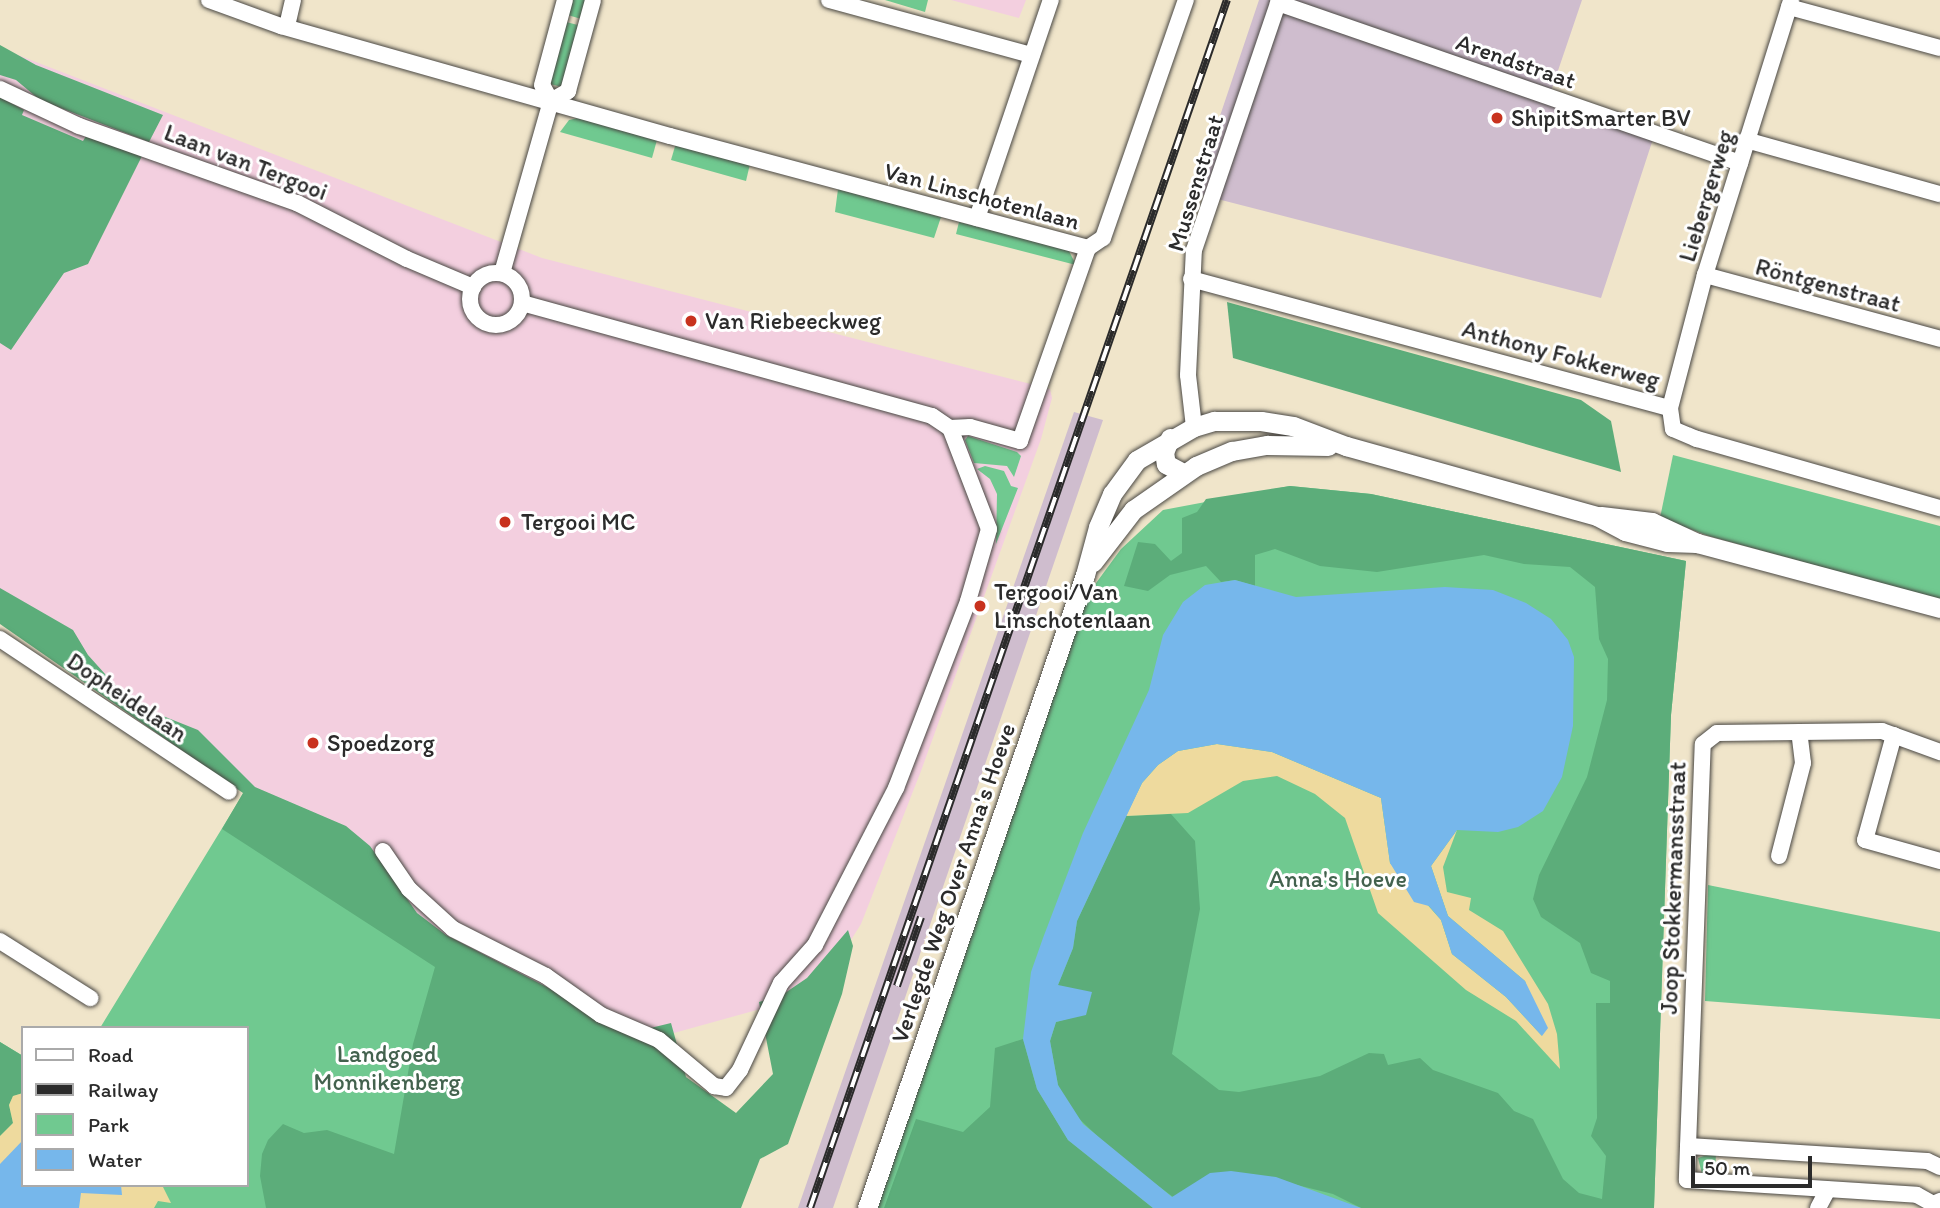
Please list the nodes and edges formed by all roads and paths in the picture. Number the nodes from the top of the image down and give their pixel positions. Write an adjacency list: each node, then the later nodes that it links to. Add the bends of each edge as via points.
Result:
1 (209, 0): 10 (street, Van Linschotenlaan)
2 (293, 0): 10 (street)
3 (565, 0): 14 (street, via 542,85)
4 (593, 0): 14 (street, via 568,91)
5 (829, 0): 12 (street)
6 (1051, 0): 12 (street)
7 (1186, 0): 19 (street, via 1103,238)
8 (1279, 1): 16 (street, Arendstraat); 22 (street, Mussenstraat, via 1194,250)
9 (1790, 3): 11 (street); 15 (street, Liebergerweg)
10 (287, 26): 14 (street, Van Linschotenlaan)
11 (1940, 48)
12 (1032, 55): 18 (street)
13 (0, 89): 23 (street, Laan van Tergooi, via 79,126 298,203 407,260)
14 (551, 101): 18 (street, Van Linschotenlaan); 20 (street)
15 (1746, 140): 16 (street, Liebergerweg); 17 (street)
16 (1740, 163): 21 (street, Liebergerweg)
17 (1940, 194)
18 (977, 218): 19 (street, Van Linschotenlaan)
19 (1088, 248): 29 (street, Van Linschotenlaan, via 1023,438 1020,441 970,427)
20 (502, 273): 23 (street, via 485,275); 24 (street, via 518,284)
21 (1705, 275): 25 (street, Röntgenstraat); 26 (street, Liebergerweg)
22 (1191, 279): 26 (street, Anthony Fokkerweg); 28 (street, Mussenstraat, via 1188,375)
23 (473, 287): 24 (street, via 472,310 489,324 513,319)
24 (522, 303): 29 (street, Van Linschotenlaan, via 932,416)
25 (1940, 339)
26 (1670, 408): 34 (street, Anthony Fokkerweg, via 1673,429 1697,439)
27 (1226, 421): 28 (main road, Verlegde Weg Over Anna's Hoeve); 31 (main road, Verlegde Weg Over Anna's Hoeve, via 1293,426); 32 (main road, via 1236,432)
28 (1194, 427): 30 (main road, Verlegde Weg Over Anna's Hoeve)
29 (950, 428): 42 (street, via 989,530 968,601 896,788 815,945 780,984 740,1070 726,1088 714,1086 659,1040 601,1014 546,976 453,929 409,889)
30 (1170, 438): 33 (main road, via 1164,452 1166,464); 35 (main road, Verlegde Weg Over Anna's Hoeve, via 1137,460 1112,494)
31 (1346, 446): 32 (main road, Verlegde Weg Over Anna's Hoeve, via 1292,444); 36 (main road, Verlegde Weg Over Anna's Hoeve, via 1597,516 1652,522 1697,542)
32 (1232, 451): 33 (main road, Verlegde Weg Over Anna's Hoeve)
33 (1183, 473): 35 (main road, Verlegde Weg Over Anna's Hoeve, via 1133,510)
34 (1940, 508)
35 (1085, 575): 51 (main road, Verlegde Weg Over Anna's Hoeve)
36 (1940, 608)
37 (0, 639): 41 (street, Dopheidelaan)
38 (1799, 732): 39 (street, Joop Stokkermansstraat, via 1882,731); 43 (street, via 1803,763); 47 (street, Joop Stokkermansstraat, via 1717,733 1703,744)
39 (1894, 735): 40 (street, Joop Stokkermansstraat); 44 (street, via 1866,840)
40 (1940, 752)
41 (229, 792)
42 (383, 851)
43 (1779, 856)
44 (1940, 861)
45 (0, 941): 46 (street)
46 (90, 998)
47 (1688, 1146): 48 (street, via 1927,1161); 49 (street, Joop Stokkermansstraat, via 1687,1180)
48 (1940, 1167)
49 (1828, 1189): 50 (street, via 1917,1195); 52 (street)
50 (1936, 1201)
51 (867, 1208)
52 (1818, 1208)

